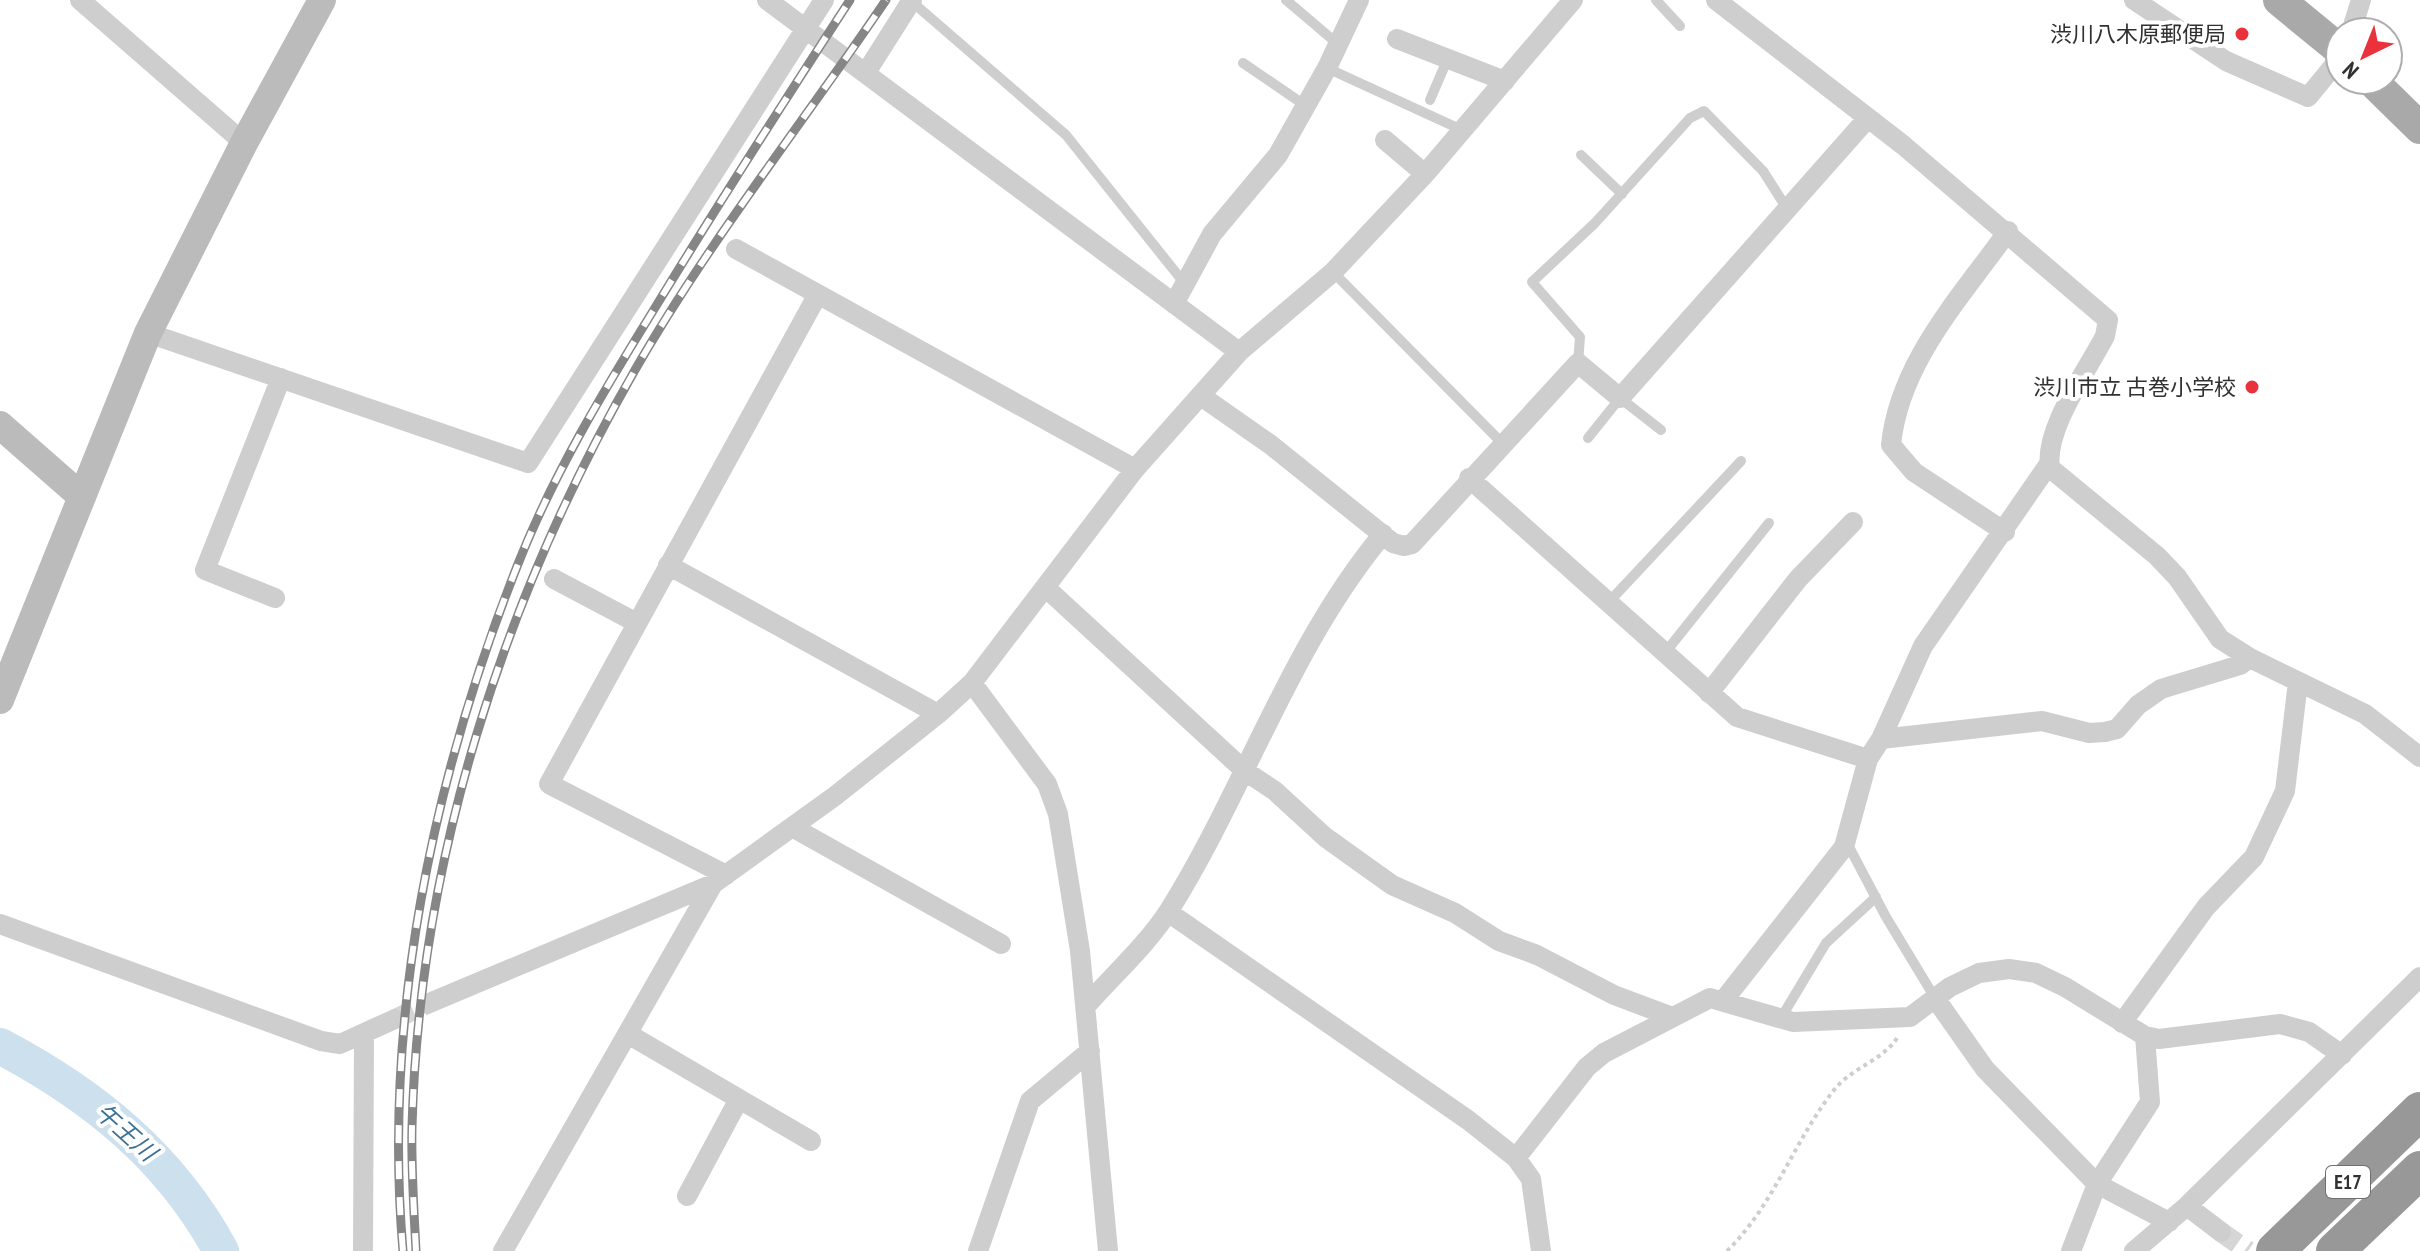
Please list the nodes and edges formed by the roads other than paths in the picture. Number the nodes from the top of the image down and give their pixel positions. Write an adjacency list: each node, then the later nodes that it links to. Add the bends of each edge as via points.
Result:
1 (80, 0): 31 (street)
2 (322, 0): 31 (street)
3 (767, 0): 14 (street)
4 (824, 0): 14 (street)
5 (1286, 0): 17 (lane)
6 (1359, 0): 17 (street)
7 (1573, 0): 23 (street)
8 (1656, 0): 13 (lane)
9 (1716, 0): 27 (street)
10 (2134, 0): 22 (street, via 2226,61 2308,97)
11 (2279, 0): 15 (main road)
12 (912, 1): 21 (street); 39 (lane, via 1066,135)
13 (1680, 26)
14 (806, 27): 21 (street); 45 (street, via 528,463)
15 (2324, 37)
16 (1397, 39): 18 (street)
17 (1339, 45): 20 (street)
18 (1448, 58): 23 (street); 25 (lane)
19 (1243, 63): 26 (lane)
20 (1327, 68): 26 (street); 29 (lane)
21 (867, 71): 41 (street)
22 (2324, 78)
23 (1505, 81): 29 (street)
24 (2387, 96): 28 (main road)
25 (1430, 100)
26 (1306, 106): 39 (street, via 1278,155 1212,234)
27 (1867, 119): 35 (street); 36 (street)
28 (2420, 128)
29 (1464, 131): 33 (street)
30 (1385, 140): 33 (street)
31 (244, 143): 42 (street)
32 (1581, 155): 34 (lane)
33 (1425, 174): 38 (street)
34 (1622, 194): 35 (lane, via 1690,118 1704,111 1763,171); 44 (lane, via 1532,282 1580,337)
35 (1786, 207): 47 (street)
36 (2008, 231): 53 (street, via 2108,320 2105,336 2053,434); 59 (street, via 1918,356 1893,418 1891,445 1914,472)
37 (736, 249): 40 (street)
38 (1333, 272): 43 (street); 51 (lane)
39 (1185, 284): 41 (street)
40 (818, 294): 54 (street); 61 (street)
41 (1174, 304): 43 (street)
42 (148, 333): 45 (street); 56 (street)
43 (1239, 352): 46 (street)
44 (1578, 363): 47 (street); 51 (street)
45 (281, 378): 64 (street, via 205,570)
46 (1201, 396): 54 (street); 60 (street)
47 (1620, 398): 49 (lane); 50 (lane)
48 (0, 425): 56 (street)
49 (1661, 430)
50 (1588, 438)
51 (1502, 443): 55 (street)
52 (1741, 461): 65 (lane)
53 (2049, 464): 59 (street); 68 (street, via 2071,489 2157,556 2220,639)
54 (1135, 469): 63 (street)
55 (1469, 478): 60 (street, via 1412,544 1404,546); 65 (street)
56 (82, 497): 72 (street)
57 (1853, 522): 71 (street, via 1798,579)
58 (1769, 523): 67 (lane)
59 (2005, 532): 74 (street, via 1923,646)
60 (1383, 534): 77 (street, via 1296,661)
61 (668, 565): 66 (street); 73 (street)
62 (554, 579): 66 (street)
63 (1045, 587): 70 (street); 77 (street)
64 (275, 598)
65 (1607, 604): 67 (street)
66 (637, 623): 80 (street, via 549,784)
67 (1664, 654): 71 (street)
68 (2250, 658): 69 (street); 74 (street, via 2161,689 2117,729 2105,732 2042,721)
69 (2298, 682): 75 (street, via 2365,714); 93 (street, via 2285,791 2254,857 2206,907)
70 (972, 683): 73 (street); 89 (street, via 1021,745 1053,799 1072,890)
71 (1709, 693): 76 (street, via 1737,717)
72 (0, 700)
73 (938, 714): 78 (street)
74 (1881, 739): 76 (street)
75 (2420, 757)
76 (1868, 759): 79 (street)
77 (1245, 771): 82 (street); 90 (street, via 1392,885 1455,913 1499,941)
78 (792, 827): 80 (street); 84 (street)
79 (1846, 841): 81 (lane); 87 (street)
80 (720, 880): 88 (street); 94 (street)
81 (1876, 897): 86 (lane); 91 (lane, via 1826,943)
82 (1168, 912): 89 (street); 102 (street)
83 (0, 924): 95 (street, via 321,1041 340,1044)
84 (1001, 944)
85 (2420, 977): 98 (street)
86 (1935, 998): 91 (street, via 1910,1017 1793,1022); 93 (street, via 1979,973 2009,969 2036,973); 104 (street, via 1985,1069)
87 (1723, 1001): 90 (street, via 1710,998); 91 (street)
88 (427, 1004)
89 (1086, 1006): 97 (street)
90 (1670, 1016): 102 (street, via 1587,1067)
91 (1781, 1018)
92 (395, 1019): 95 (street)
93 (2122, 1023): 96 (street)
94 (628, 1034): 99 (street); 110 (street)
95 (364, 1035): 109 (street)
96 (2145, 1036): 98 (street, via 2159,1039 2280,1024 2309,1032); 104 (street, via 2150,1102)
97 (1090, 1051): 111 (street, via 1030,1101); 112 (street)
98 (2342, 1055): 106 (street)
99 (739, 1099): 101 (street); 105 (street)
100 (2420, 1111): 116 (highway, E17)
101 (811, 1141)
102 (1516, 1158): 113 (street, via 1531,1179)
103 (2420, 1170): 117 (highway, E17)
104 (2097, 1184): 107 (street); 114 (street)
105 (687, 1196)
106 (2187, 1206): 107 (street); 108 (street)
107 (2169, 1222): 115 (street)
108 (2221, 1232)
109 (363, 1251)
110 (503, 1251)
111 (978, 1251)
112 (1108, 1251)
113 (1541, 1251)
114 (2071, 1251)
115 (2134, 1251)
116 (2275, 1251)
117 (2335, 1251)

